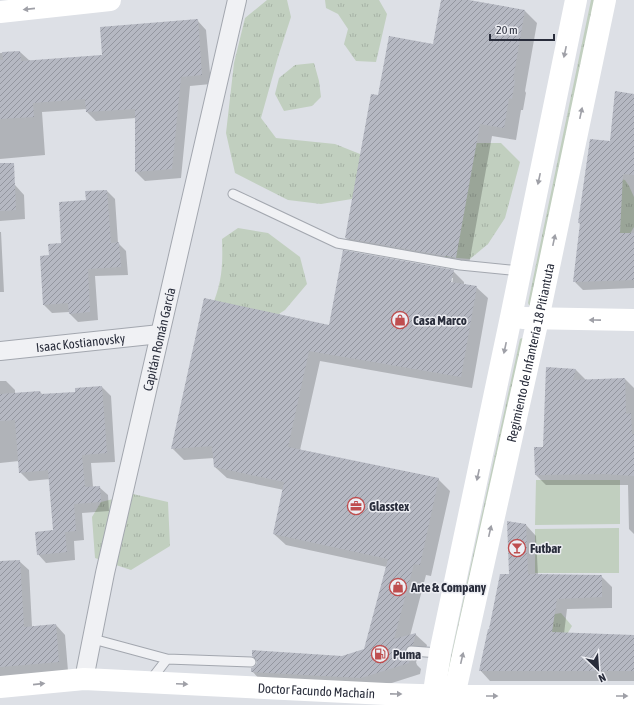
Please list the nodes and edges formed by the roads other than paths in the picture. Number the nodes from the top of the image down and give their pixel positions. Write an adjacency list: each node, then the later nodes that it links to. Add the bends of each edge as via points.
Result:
1 (110, 0): 5 (main road, one-way to 5)
2 (237, 0): 11 (street, Capitán Román García)
3 (576, 0): 7 (main road, Regimiento de Infantería 18 Pitiantuta, one-way to 7)
4 (605, 0): 9 (main road, Regimiento de Infantería 18 Pitiantuta, one-way to 4)
5 (0, 12)
6 (233, 194): 7 (lane, via 338,243 460,265)
7 (520, 271): 8 (main road, Regimiento de Infantería 18 Pitiantuta)
8 (511, 317): 9 (main road); 15 (main road, Regimiento de Infantería 18 Pitiantuta, one-way to 15)
9 (538, 319): 10 (main road, one-way to 9); 22 (main road, Regimiento de Infantería 18 Pitiantuta, one-way to 9)
10 (634, 320)
11 (160, 334): 12 (street, Isaac Kostianovsky); 13 (street, Capitán Román García)
12 (0, 351)
13 (92, 640): 16 (lane); 18 (street, Capitán Román García)
14 (411, 651): 15 (lane)
15 (440, 653): 22 (main road, Regimiento de Infantería 18 Pitiantuta)
16 (167, 659): 17 (lane); 19 (lane)
17 (251, 662)
18 (84, 679): 19 (main road, Doctor Facundo Machaín); 20 (main road, Doctor Facundo Machaín, one-way to 18)
19 (150, 682): 22 (main road, Doctor Facundo Machaín, one-way to 22, via 332,688)
20 (0, 687)
21 (634, 696): 22 (main road, Doctor Facundo Machaín, one-way to 21)
22 (443, 700)

